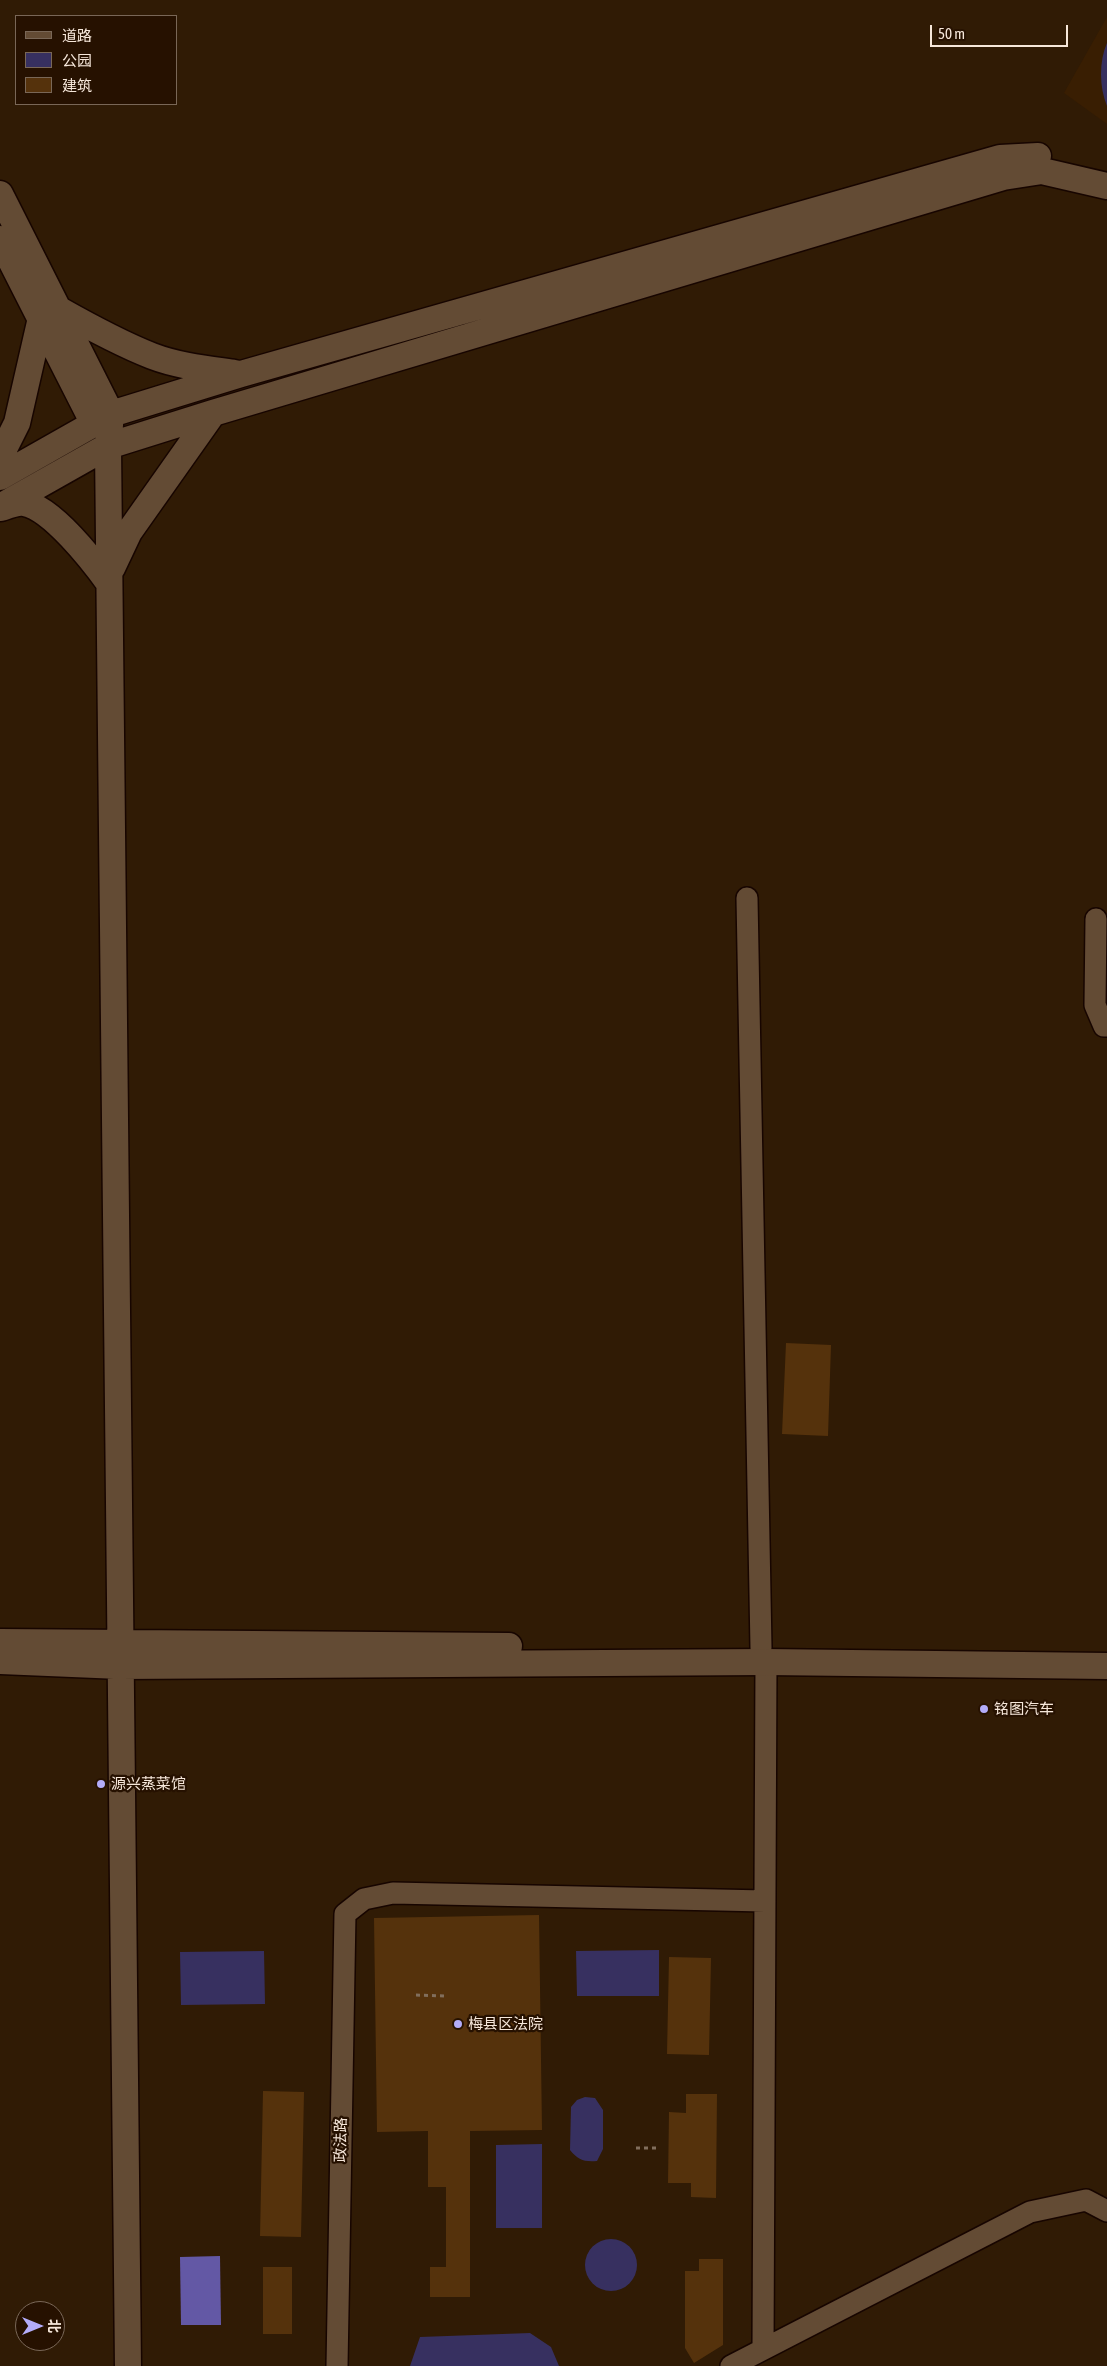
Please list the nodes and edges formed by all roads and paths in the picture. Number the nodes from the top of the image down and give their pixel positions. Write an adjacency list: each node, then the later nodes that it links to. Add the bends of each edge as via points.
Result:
1 (1107, 170): 6 (street, via 1049,156 1000,158)
2 (1107, 186): 7 (street, via 1042,171 1003,177)
3 (0, 194): 5 (street)
4 (0, 239): 5 (street)
5 (49, 314): 6 (street, via 152,356 185,366); 8 (street); 10 (street, via 18,423)
6 (241, 374): 8 (street)
7 (213, 412): 9 (street); 13 (street, via 129,532)
8 (102, 419): 9 (street); 11 (street)
9 (108, 446): 12 (street); 13 (street)
10 (0, 457)
11 (0, 476)
12 (0, 507): 13 (street, via 24,503 41,511 82,546)
13 (110, 578): 19 (street)
14 (747, 898): 20 (street)
15 (1096, 919): 16 (street, via 1095,1005 1104,1026)
16 (1107, 1026)
17 (0, 1642): 19 (street)
18 (1107, 1648): 20 (street)
19 (120, 1654): 20 (street); 21 (street); 30 (street)
20 (764, 1655): 22 (street); 23 (street)
21 (0, 1661)
22 (1107, 1666)
23 (765, 1901): 29 (street); 31 (street, 政法路, via 393,1893 364,1899 345,1914)
24 (416, 1995): 25 (path)
25 (447, 1996)
26 (636, 2148): 27 (path)
27 (658, 2148)
28 (1107, 2210): 29 (street, via 1086,2200 1030,2212)
29 (763, 2348): 32 (street)
30 (128, 2366)
31 (337, 2366)
32 (731, 2366)

